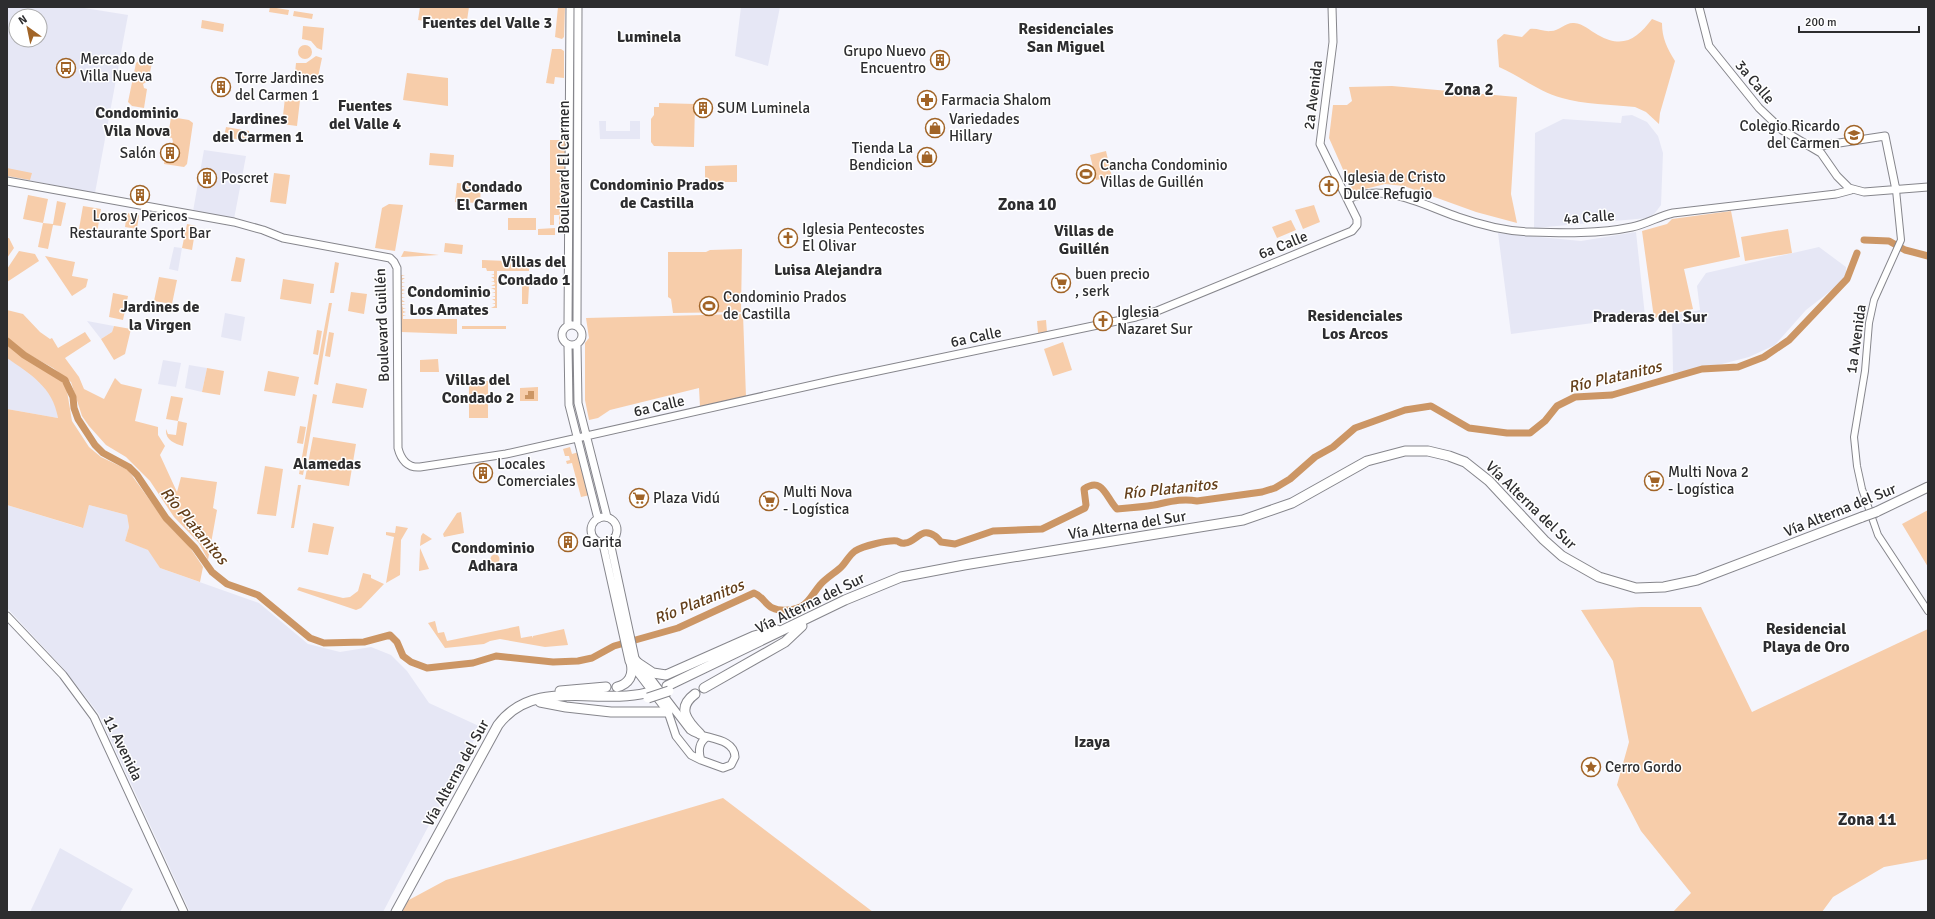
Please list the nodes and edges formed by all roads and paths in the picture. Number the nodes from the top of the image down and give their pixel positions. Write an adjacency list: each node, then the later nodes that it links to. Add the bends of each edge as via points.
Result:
1 (1332, 7): 12 (main road, 2a Avenida, via 1333,42 1320,144)
2 (1699, 7): 4 (main road, 3a Calle, via 1709,46 1759,108 1782,130)
3 (574, 9): 5 (main road, Boulevard El Carmen)
4 (1813, 148): 6 (main road, 3a Calle, via 1824,156); 10 (main road, 1a Avenida, via 1885,136)
5 (573, 150): 14 (main road, Boulevard El Carmen); 15 (main road, Boulevard El Carmen)
6 (1837, 176): 9 (main road, 3a Calle); 11 (main road, via 1840,188)
7 (7, 181): 19 (main road, Boulevard Guillén, via 234,222 283,238 391,258 397,268 397,445 402,458 411,467 483,459)
8 (1928, 187): 10 (main road)
9 (1851, 190): 10 (main road); 11 (main road, 4a Calle)
10 (1896, 190): 27 (street, 1a Avenida, via 1900,241 1874,300 1854,442 1857,466 1878,535)
11 (1836, 194): 12 (main road, 4a Calle, via 1673,213 1627,228 1566,233 1496,228 1386,193 1370,193)
12 (1348, 199): 13 (main road, 2a Avenida)
13 (1358, 225): 18 (main road, 6a Calle, via 1344,235 1148,314)
14 (568, 326): 15 (main road); 16 (main road, Boulevard El Carmen, via 563,330 562,336)
15 (577, 326): 17 (main road, Boulevard El Carmen, via 583,336)
16 (568, 345): 17 (main road); 19 (main road, Boulevard El Carmen, via 569,405)
17 (577, 345): 18 (main road, Boulevard El Carmen, via 578,403)
18 (586, 436): 19 (main road, 6a Calle); 24 (main road, Boulevard El Carmen)
19 (578, 438): 25 (main road, Boulevard El Carmen)
20 (1487, 482): 23 (highway, Vía Alterna del Sur, bridge, via 1562,556 1599,577 1636,588 1664,587 1697,580); 29 (highway, Vía Alterna del Sur, via 1448,460 1416,455 1392,458 1365,466 1280,513 1244,525 911,579 853,601); 30 (highway, Vía Alterna del Sur, via 1465,462 1449,456 1417,451 1392,454 1367,460 1292,502 1255,517 901,577)
21 (1928, 487): 23 (highway, Vía Alterna del Sur)
22 (1928, 492): 23 (highway, Vía Alterna del Sur)
23 (1876, 514)
24 (607, 517): 25 (main road); 26 (main road, via 614,521 617,528 616,536)
25 (598, 519): 26 (main road, via 593,524 591,533 597,542)
26 (607, 543): 31 (main road)
27 (1928, 611)
28 (7, 616): 43 (main road, 11 Avenida, via 63,675 94,717)
29 (802, 626): 34 (highway, via 785,642); 35 (highway, Vía Alterna del Sur)
30 (786, 629): 31 (highway, via 754,636 666,674 653,673); 35 (highway, Vía Alterna del Sur)
31 (632, 659): 33 (highway, via 630,677); 39 (main road); 41 (main road, via 690,730)
32 (606, 687): 40 (highway, via 538,695 514,706)
33 (617, 687)
34 (704, 688)
35 (668, 689): 37 (highway, Vía Alterna del Sur)
36 (695, 694): 41 (highway, via 686,703 685,712 688,721)
37 (647, 696): 38 (highway, Vía Alterna del Sur, via 616,702); 40 (highway, Vía Alterna del Sur, via 550,696 525,703)
38 (540, 702): 39 (highway, via 611,712); 45 (highway, Vía Alterna del Sur, via 521,710 501,728)
39 (668, 712): 42 (main road, via 680,743)
40 (503, 719): 44 (highway, Vía Alterna del Sur)
41 (703, 736): 42 (main road); 42 (main road, via 730,745 735,757 731,764 723,768)
42 (701, 760)
43 (184, 912)
44 (396, 912)
45 (402, 912)

